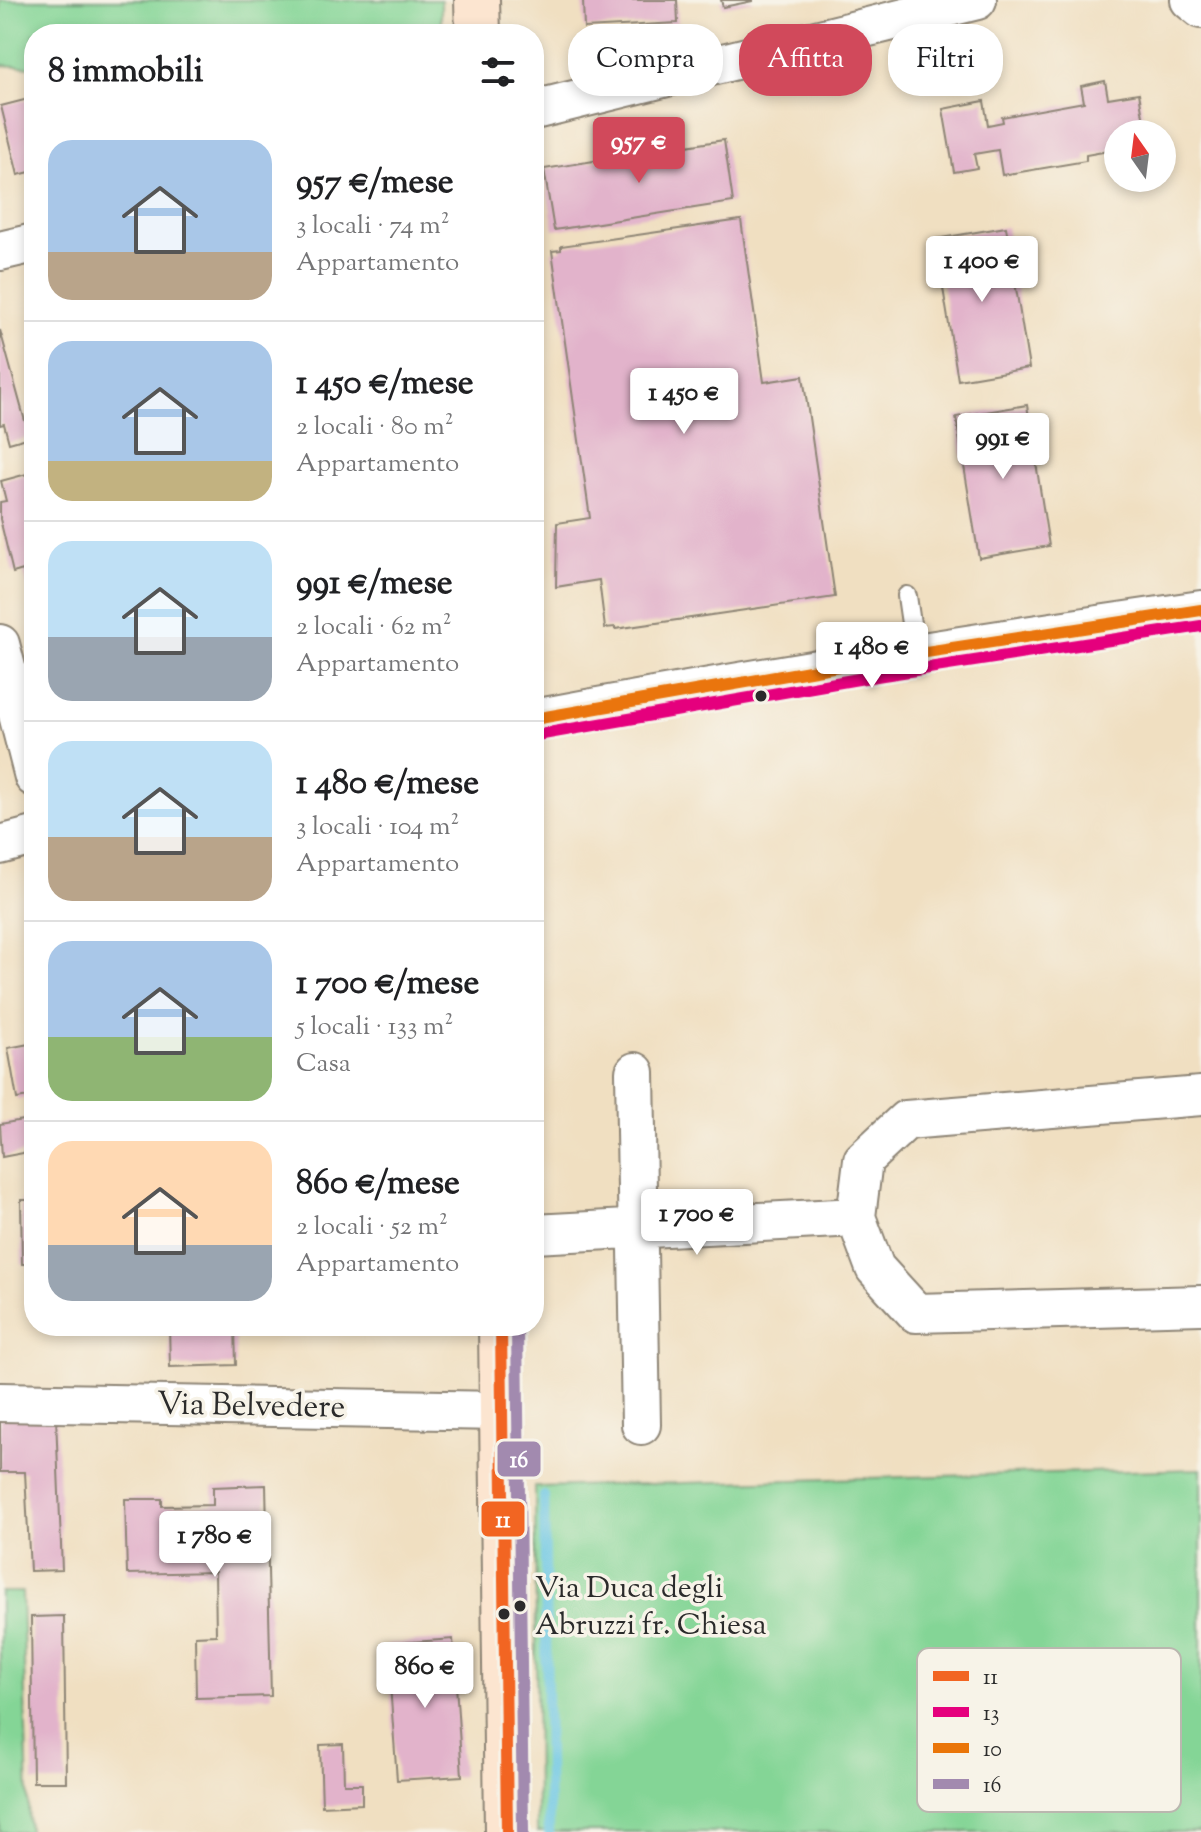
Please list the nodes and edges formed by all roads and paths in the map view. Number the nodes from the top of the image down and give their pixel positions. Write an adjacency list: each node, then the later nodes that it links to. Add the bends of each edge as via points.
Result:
1 (477, 0): 5 (main road)
2 (977, 0): 6 (street)
3 (1190, 0): 4 (street)
4 (1201, 9)
5 (478, 24)
6 (544, 108)
7 (24, 245): 8 (street)
8 (0, 251)
9 (907, 596): 12 (lane)
10 (1201, 610): 12 (street)
11 (0, 644): 14 (street)
12 (915, 651): 13 (street)
13 (544, 717)
14 (24, 738)
15 (24, 839): 16 (street)
16 (0, 845)
17 (635, 1072): 20 (street)
18 (1201, 1096): 19 (street, via 906,1120 863,1160)
19 (856, 1217): 20 (street); 22 (street, via 875,1268 916,1313)
20 (638, 1229): 21 (street); 26 (street)
21 (544, 1234)
22 (1201, 1305)
23 (501, 1336): 25 (main road)
24 (0, 1402): 25 (street, Via Belvedere)
25 (502, 1411): 27 (main road)
26 (641, 1425)
27 (507, 1832)

